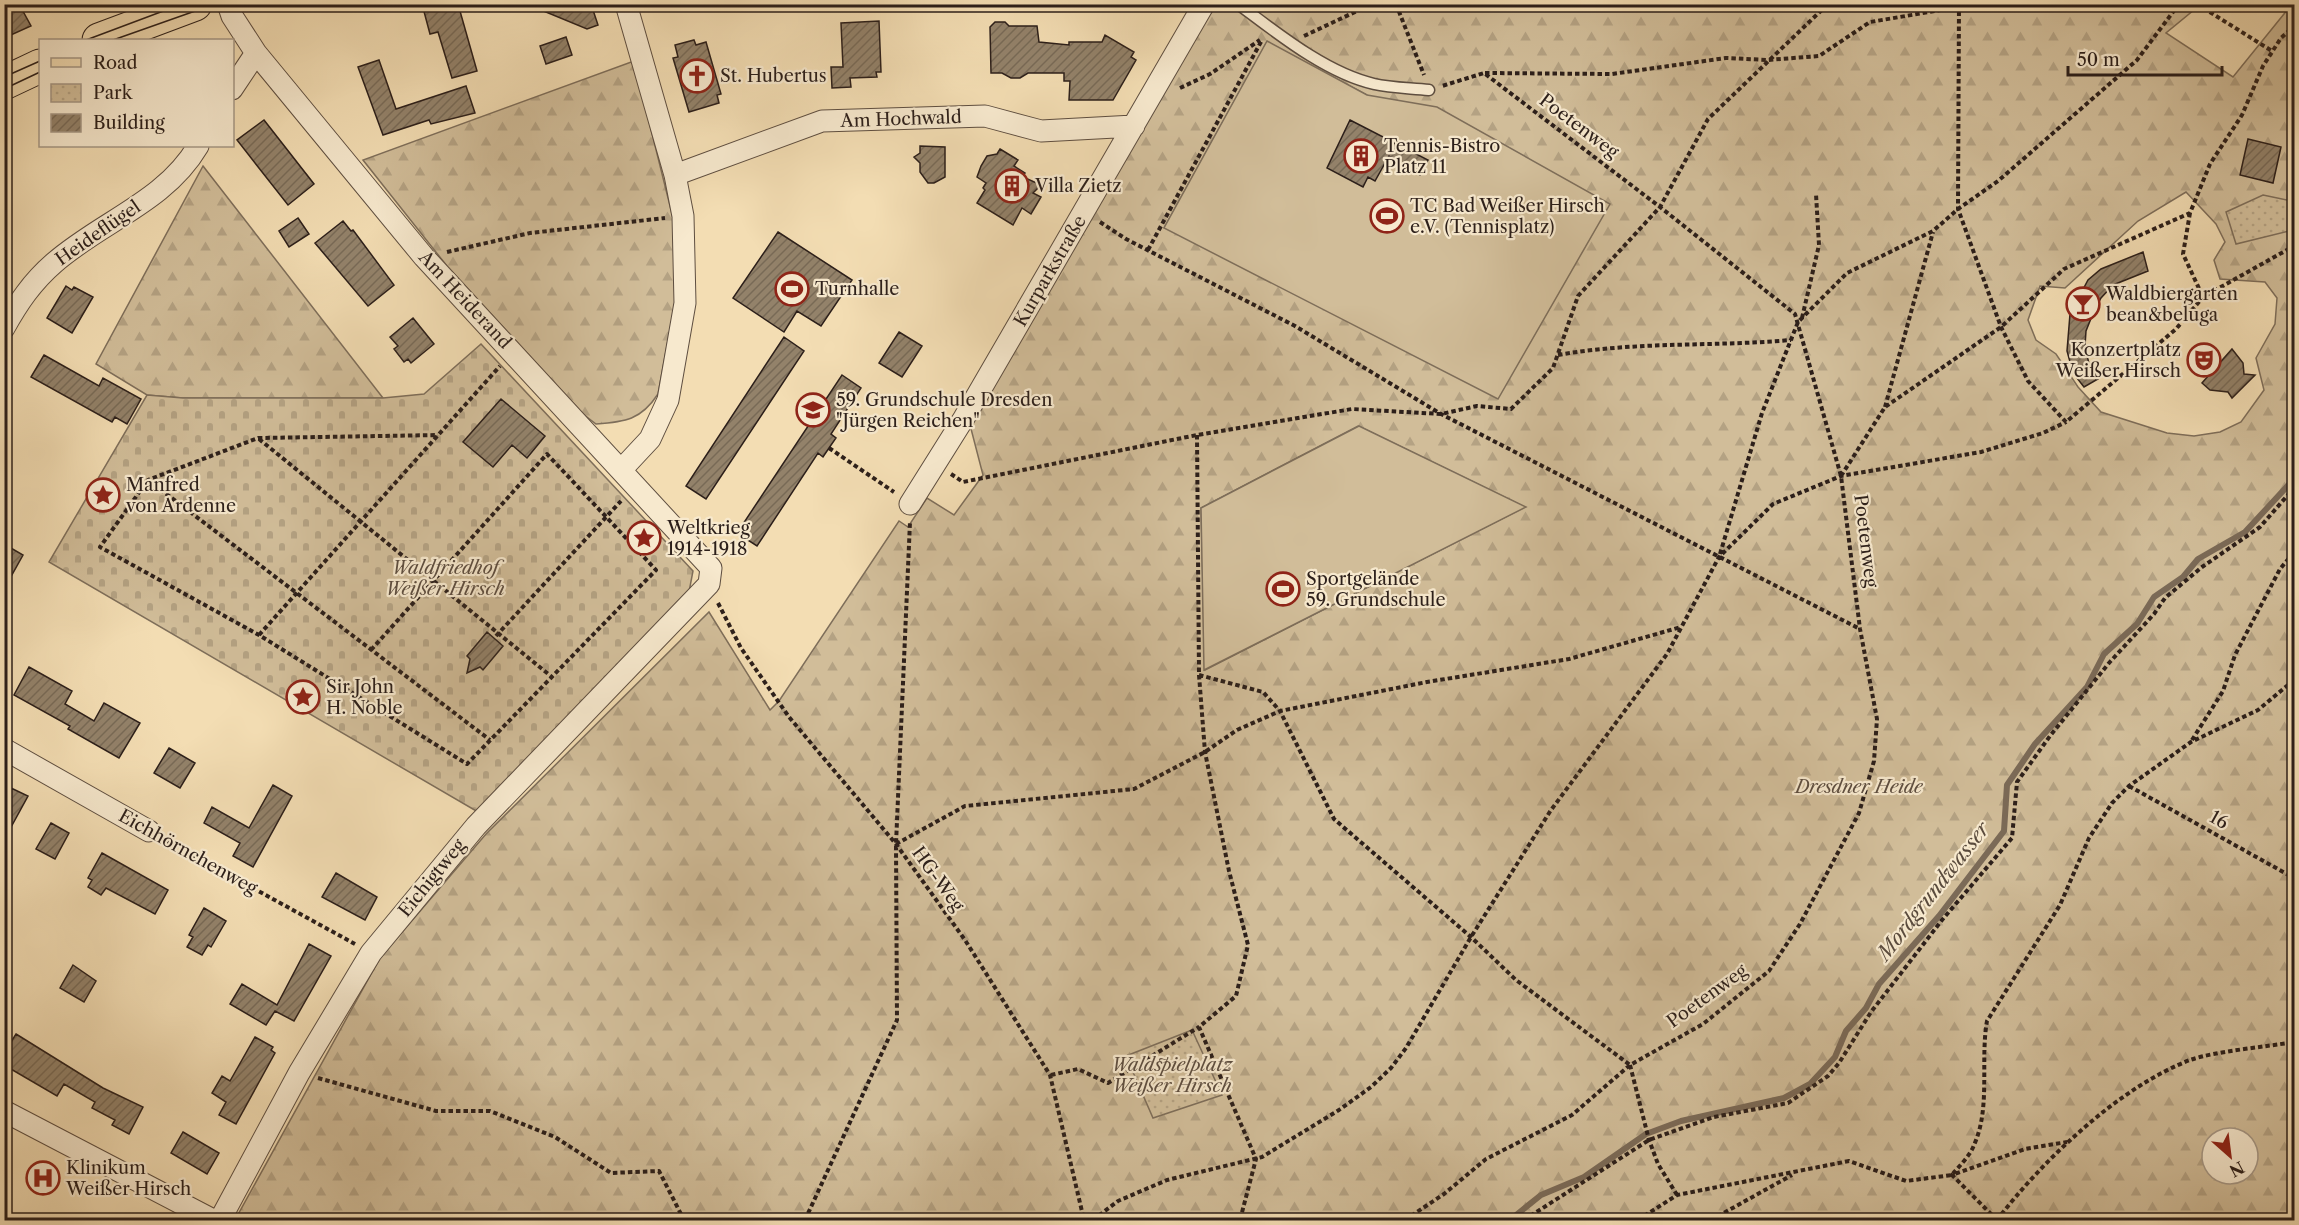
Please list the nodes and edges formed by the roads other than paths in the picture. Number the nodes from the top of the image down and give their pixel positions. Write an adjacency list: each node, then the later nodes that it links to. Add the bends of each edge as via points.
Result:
1 (228, 4): 7 (street, Am Heiderand)
2 (626, 4): 14 (street)
3 (1204, 4): 12 (street, Kurparkstraße)
4 (1238, 4): 11 (lane, via 1290,43 1340,70 1373,84)
5 (183, 6): 6 (main road)
6 (101, 39)
7 (256, 53): 10 (street); 16 (street, Am Heiderand, via 424,257)
8 (39, 66): 9 (main road)
9 (4, 83)
10 (234, 86)
11 (1429, 90)
12 (1134, 126): 14 (street, Am Hochwald, via 1041,132 985,116 822,121); 17 (street, Kurparkstraße)
13 (197, 147): 15 (street, Heideflügel, via 185,168 153,196 54,262 24,293)
14 (675, 175): 16 (street, via 683,216 685,303 668,400 650,439)
15 (4, 328)
16 (622, 470): 18 (street, Am Heiderand, via 711,568)
17 (910, 504)
18 (709, 584): 23 (street, Eichigtweg, via 476,826 371,953 299,1073)
19 (4, 749): 20 (street, Eichhörnchenweg)
20 (149, 831)
21 (4, 1111): 22 (street)
22 (213, 1221)
23 (220, 1221)

